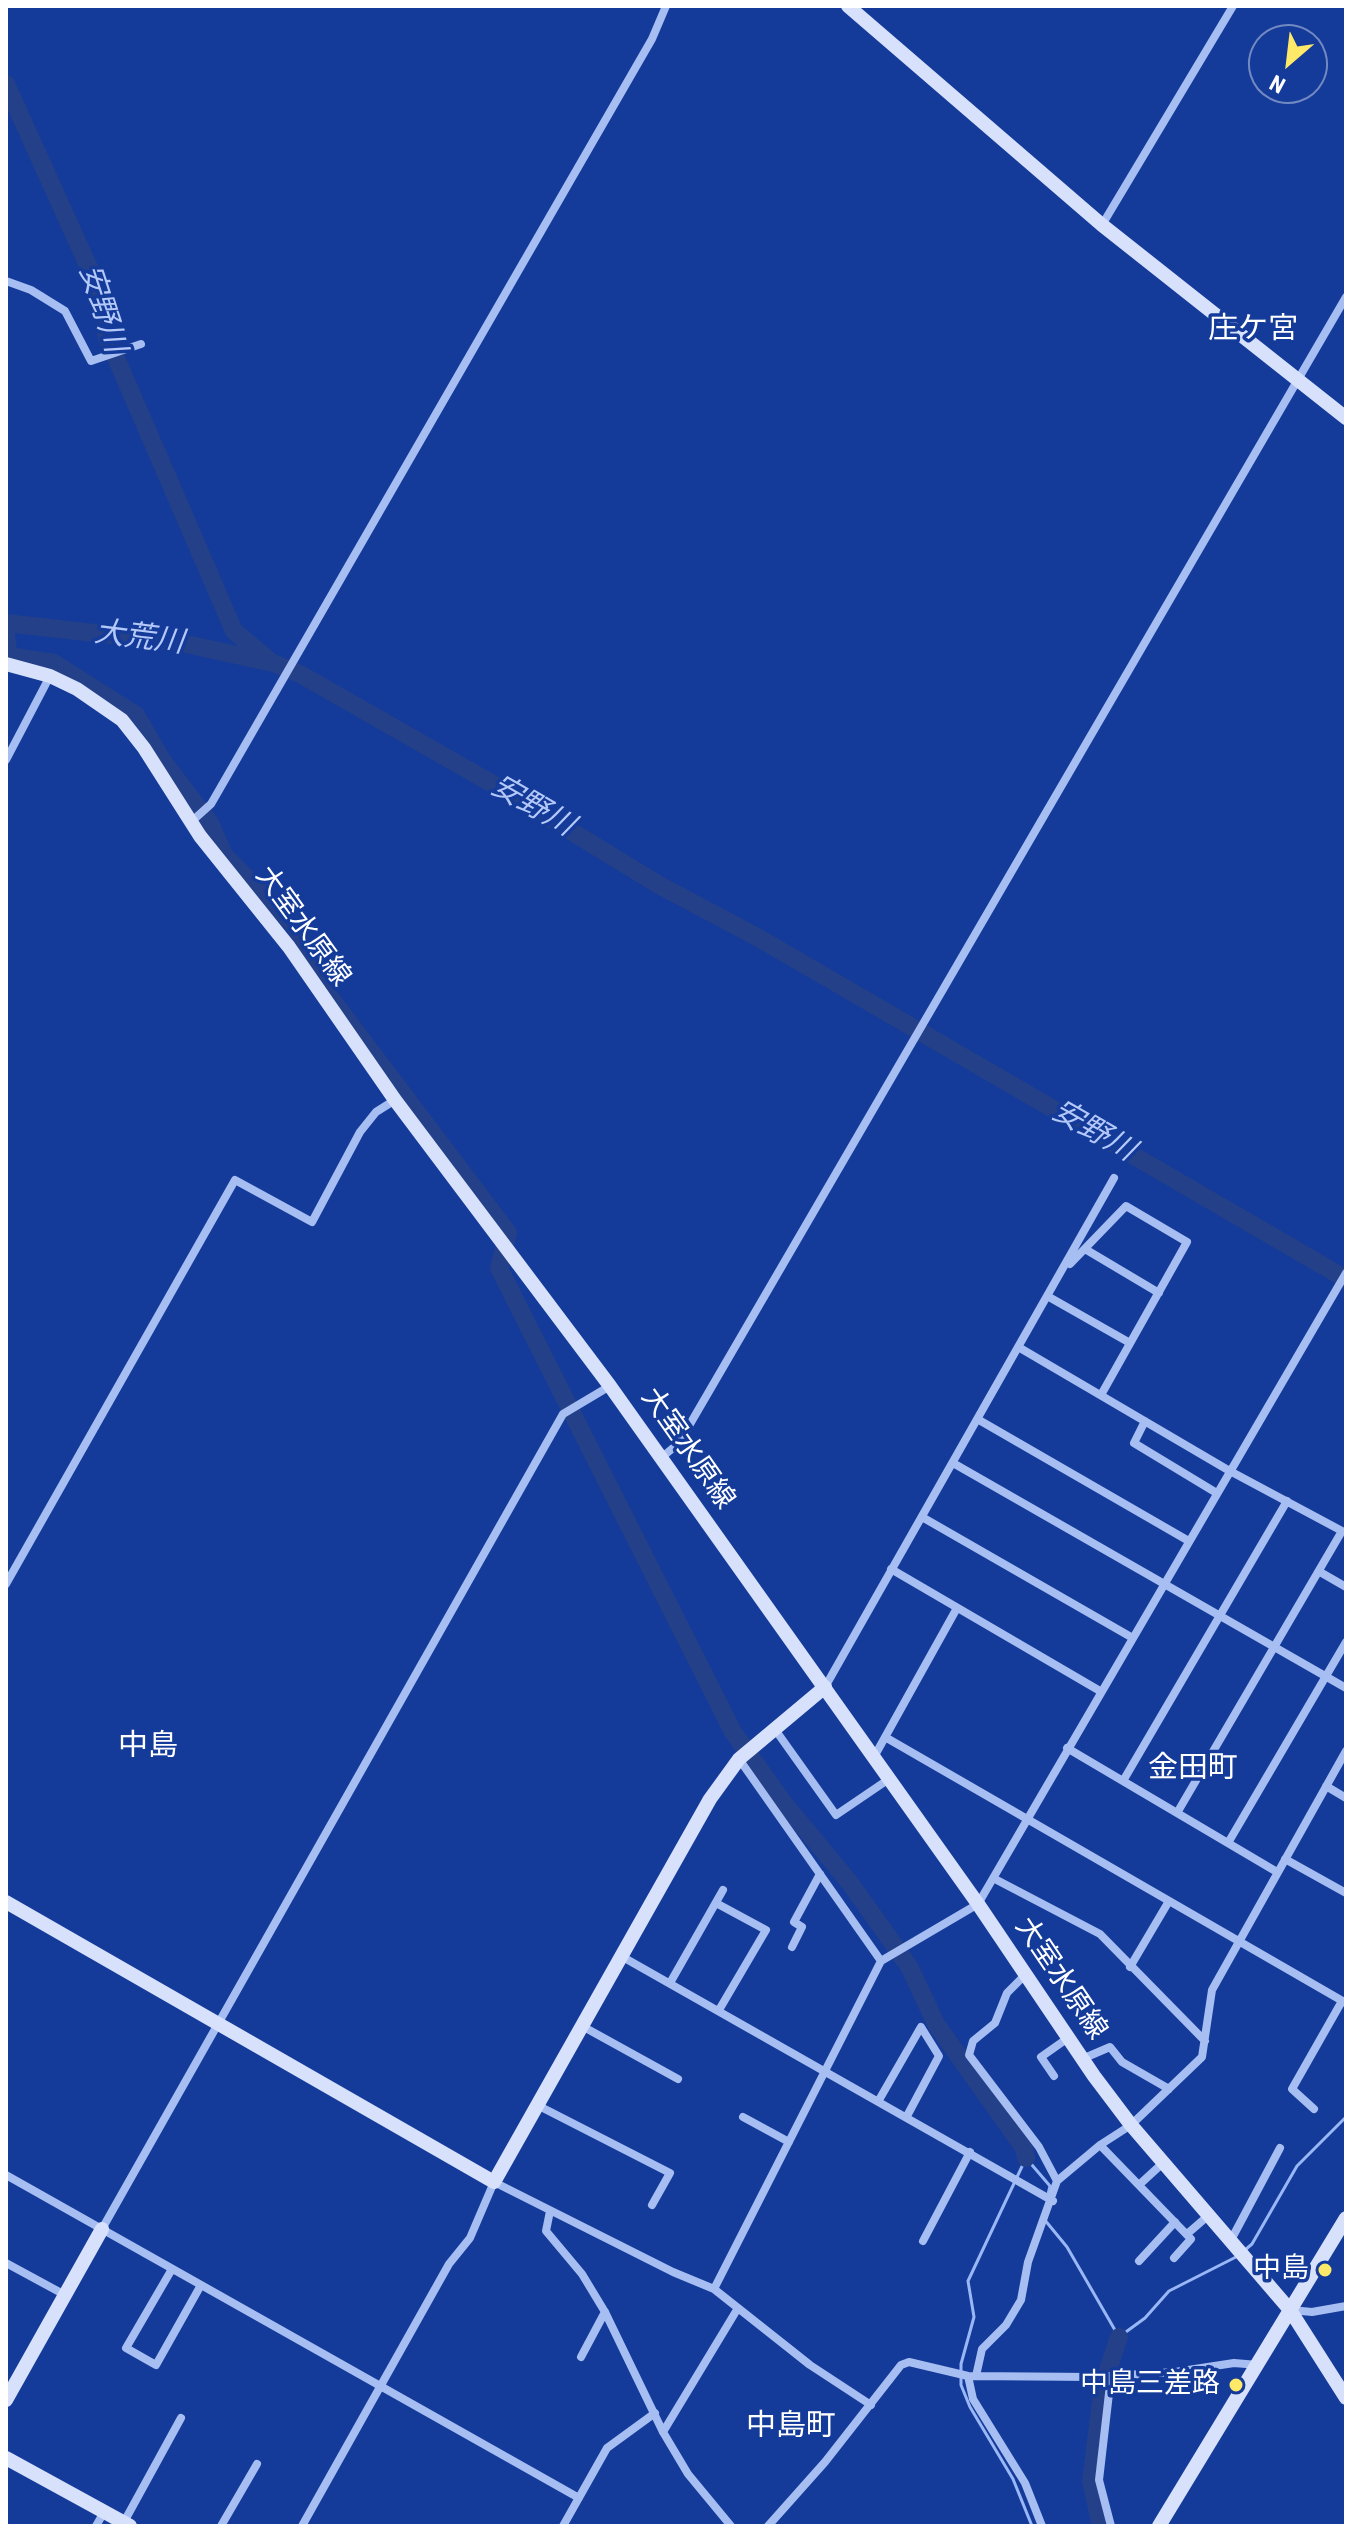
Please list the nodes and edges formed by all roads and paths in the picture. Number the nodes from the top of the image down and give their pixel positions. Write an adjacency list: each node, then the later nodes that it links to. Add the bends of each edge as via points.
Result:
1 (666, 6): 13 (street, via 652,39 277,689 206,809)
2 (848, 6): 4 (main road)
3 (1233, 6): 4 (street)
4 (1102, 225): 8 (main road)
5 (6, 281): 7 (street, via 65,311 91,361)
6 (1346, 297): 8 (street)
7 (137, 345)
8 (1299, 378): 9 (main road); 27 (street, via 679,1443)
9 (1346, 418)
10 (6, 664): 11 (main road, 大室水原線)
11 (50, 676): 12 (street); 13 (main road, 大室水原線, via 122,720)
12 (6, 760)
13 (194, 820): 14 (main road, 大室水原線)
14 (395, 1100): 23 (main road, 大室水原線); 37 (street, via 360,1132 312,1222 235,1180)
15 (1114, 1178): 17 (street)
16 (1085, 1249): 17 (street); 19 (street); 19 (street, via 1126,1206 1187,1242)
17 (1062, 1273): 20 (street)
18 (1346, 1273): 29 (street)
19 (1159, 1293): 21 (street)
20 (1049, 1297): 21 (street); 22 (street)
21 (1130, 1343): 24 (street)
22 (1020, 1348): 24 (street); 25 (street)
23 (610, 1386): 27 (main road, 大室水原線); 80 (street, via 563,1414)
24 (1101, 1395): 26 (street)
25 (979, 1420): 28 (street); 33 (street)
26 (1145, 1421): 29 (street); 30 (street, via 1134,1443)
27 (661, 1458): 45 (main road, 大室水原線)
28 (953, 1463): 32 (street); 36 (street)
29 (1228, 1470): 30 (street); 31 (street)
30 (1215, 1492): 33 (street)
31 (1287, 1501): 35 (street, via 1342,1531); 40 (street)
32 (922, 1517): 34 (street); 41 (street)
33 (1187, 1540): 36 (street)
34 (891, 1569): 39 (street); 45 (street)
35 (1320, 1572): 38 (street); 43 (street)
36 (1163, 1583): 40 (street); 41 (street)
37 (6, 1584)
38 (1346, 1587)
39 (957, 1608): 47 (street); 49 (street)
40 (1220, 1616): 43 (street); 55 (street)
41 (1131, 1637): 47 (street)
42 (1346, 1642): 44 (street)
43 (1274, 1647): 44 (street); 58 (street)
44 (1326, 1676): 46 (street); 60 (street)
45 (825, 1687): 48 (main road); 52 (main road, 大室水原線)
46 (1346, 1688)
47 (1100, 1691): 50 (street)
48 (774, 1727): 53 (main road); 54 (street, via 836,1815)
49 (885, 1737): 52 (street); 59 (street)
50 (1067, 1748): 55 (street); 59 (street)
51 (1346, 1751): 56 (street)
52 (874, 1757): 54 (main road, 大室水原線)
53 (739, 1759): 63 (street); 73 (main road, via 710,1799)
54 (889, 1779): 70 (main road, 大室水原線)
55 (1123, 1781): 58 (street)
56 (1326, 1786): 57 (street); 61 (street)
57 (1346, 1798)
58 (1177, 1813): 60 (street)
59 (1026, 1819): 64 (street); 67 (street)
60 (1228, 1843): 62 (street)
61 (1285, 1859): 62 (street); 66 (street)
62 (1277, 1872): 71 (street)
63 (820, 1874): 72 (street, via 794,1922 802,1927); 74 (street)
64 (993, 1878): 70 (street); 75 (street, via 1100,1934)
65 (723, 1890): 69 (street)
66 (1346, 1893)
67 (1169, 1901): 71 (street); 75 (street)
68 (6, 1902): 80 (main road)
69 (716, 1903): 77 (street); 79 (street, via 766,1930)
70 (978, 1904): 74 (street); 76 (main road, 大室水原線)
71 (1238, 1941): 78 (street); 83 (street, via 1212,1990)
72 (792, 1947)
73 (621, 1956): 77 (street); 81 (main road)
74 (881, 1961): 85 (street)
75 (1130, 1967): 83 (street)
76 (1025, 1975): 82 (main road, 大室水原線); 101 (street, via 1007,1993 995,2023 973,2041 969,2055 1039,2147)
77 (670, 1983): 79 (street)
78 (1344, 2002): 91 (street, via 1292,2089)
79 (719, 2010): 85 (street)
80 (221, 2024): 102 (main road); 110 (street)
81 (582, 2026): 87 (street); 90 (main road)
82 (1068, 2038): 84 (main road, 大室水原線); 86 (street, via 1041,2057)
83 (1205, 2041): 88 (street, via 1202,2057)
84 (1082, 2059): 88 (street, via 1110,2047 1122,2062); 94 (main road, 大室水原線)
85 (826, 2069): 89 (street); 95 (street)
86 (1054, 2076)
87 (678, 2079)
88 (1169, 2089): 94 (street)
89 (879, 2100): 92 (street); 92 (street, via 921,2027 939,2056)
90 (539, 2106): 102 (main road); 105 (street, via 670,2173)
91 (1314, 2109)
92 (907, 2116): 98 (street)
93 (743, 2117): 95 (street)
94 (1131, 2125): 96 (street); 99 (main road, 大室水原線)
95 (789, 2142): 119 (street)
96 (1100, 2145): 101 (street); 103 (street)
97 (1280, 2148): 112 (street)
98 (970, 2152): 104 (street); 113 (street)
99 (1164, 2162): 103 (street); 107 (main road, 大室水原線)
100 (6, 2175): 110 (street)
101 (1057, 2181): 104 (street)
102 (494, 2182): 106 (street); 129 (street, via 470,2238 449,2264)
103 (1140, 2184): 109 (street)
104 (1053, 2201): 127 (street, via 1028,2262 1021,2300 982,2349)
105 (652, 2205)
106 (550, 2211): 119 (street); 124 (street, via 546,2231)
107 (1209, 2215): 111 (street); 112 (main road, 大室水原線)
108 (1346, 2218): 123 (main road)
109 (1175, 2222): 111 (street); 115 (street)
110 (102, 2229): 117 (street); 120 (main road)
111 (1187, 2234): 114 (street, via 1191,2239)
112 (1231, 2240): 123 (main road, 大室水原線)
113 (923, 2241)
114 (1174, 2258)
115 (1139, 2261)
116 (6, 2263): 120 (street)
117 (172, 2269): 118 (street); 118 (street, via 126,2348 156,2365)
118 (201, 2285): 129 (street)
119 (714, 2289): 122 (street)
120 (65, 2295): 131 (main road)
121 (1346, 2306): 123 (street)
122 (738, 2308): 132 (street); 135 (street)
123 (1290, 2310): 126 (main road); 130 (main road, 大室水原線)
124 (605, 2312): 125 (street); 133 (street)
125 (581, 2357)
126 (1258, 2365): 128 (street); 149 (main road)
127 (972, 2376): 128 (street); 132 (street, via 909,2362 901,2365); 147 (street, via 973,2399 1025,2483)
128 (1111, 2376): 148 (street, via 1099,2480)
129 (381, 2385): 138 (street); 143 (street)
130 (1346, 2398)
131 (6, 2400)
132 (871, 2405): 146 (street)
133 (655, 2413): 135 (street); 138 (street, via 607,2448)
134 (181, 2418): 140 (street)
135 (663, 2432): 145 (street, via 688,2474)
136 (6, 2458): 139 (main road)
137 (257, 2464): 142 (street)
138 (579, 2498): 144 (street)
139 (104, 2512): 140 (main road); 141 (street)
140 (127, 2524)
141 (96, 2526)
142 (221, 2526)
143 (302, 2526)
144 (563, 2526)
145 (731, 2526)
146 (768, 2526)
147 (1042, 2526)
148 (1111, 2526)
149 (1159, 2526)

